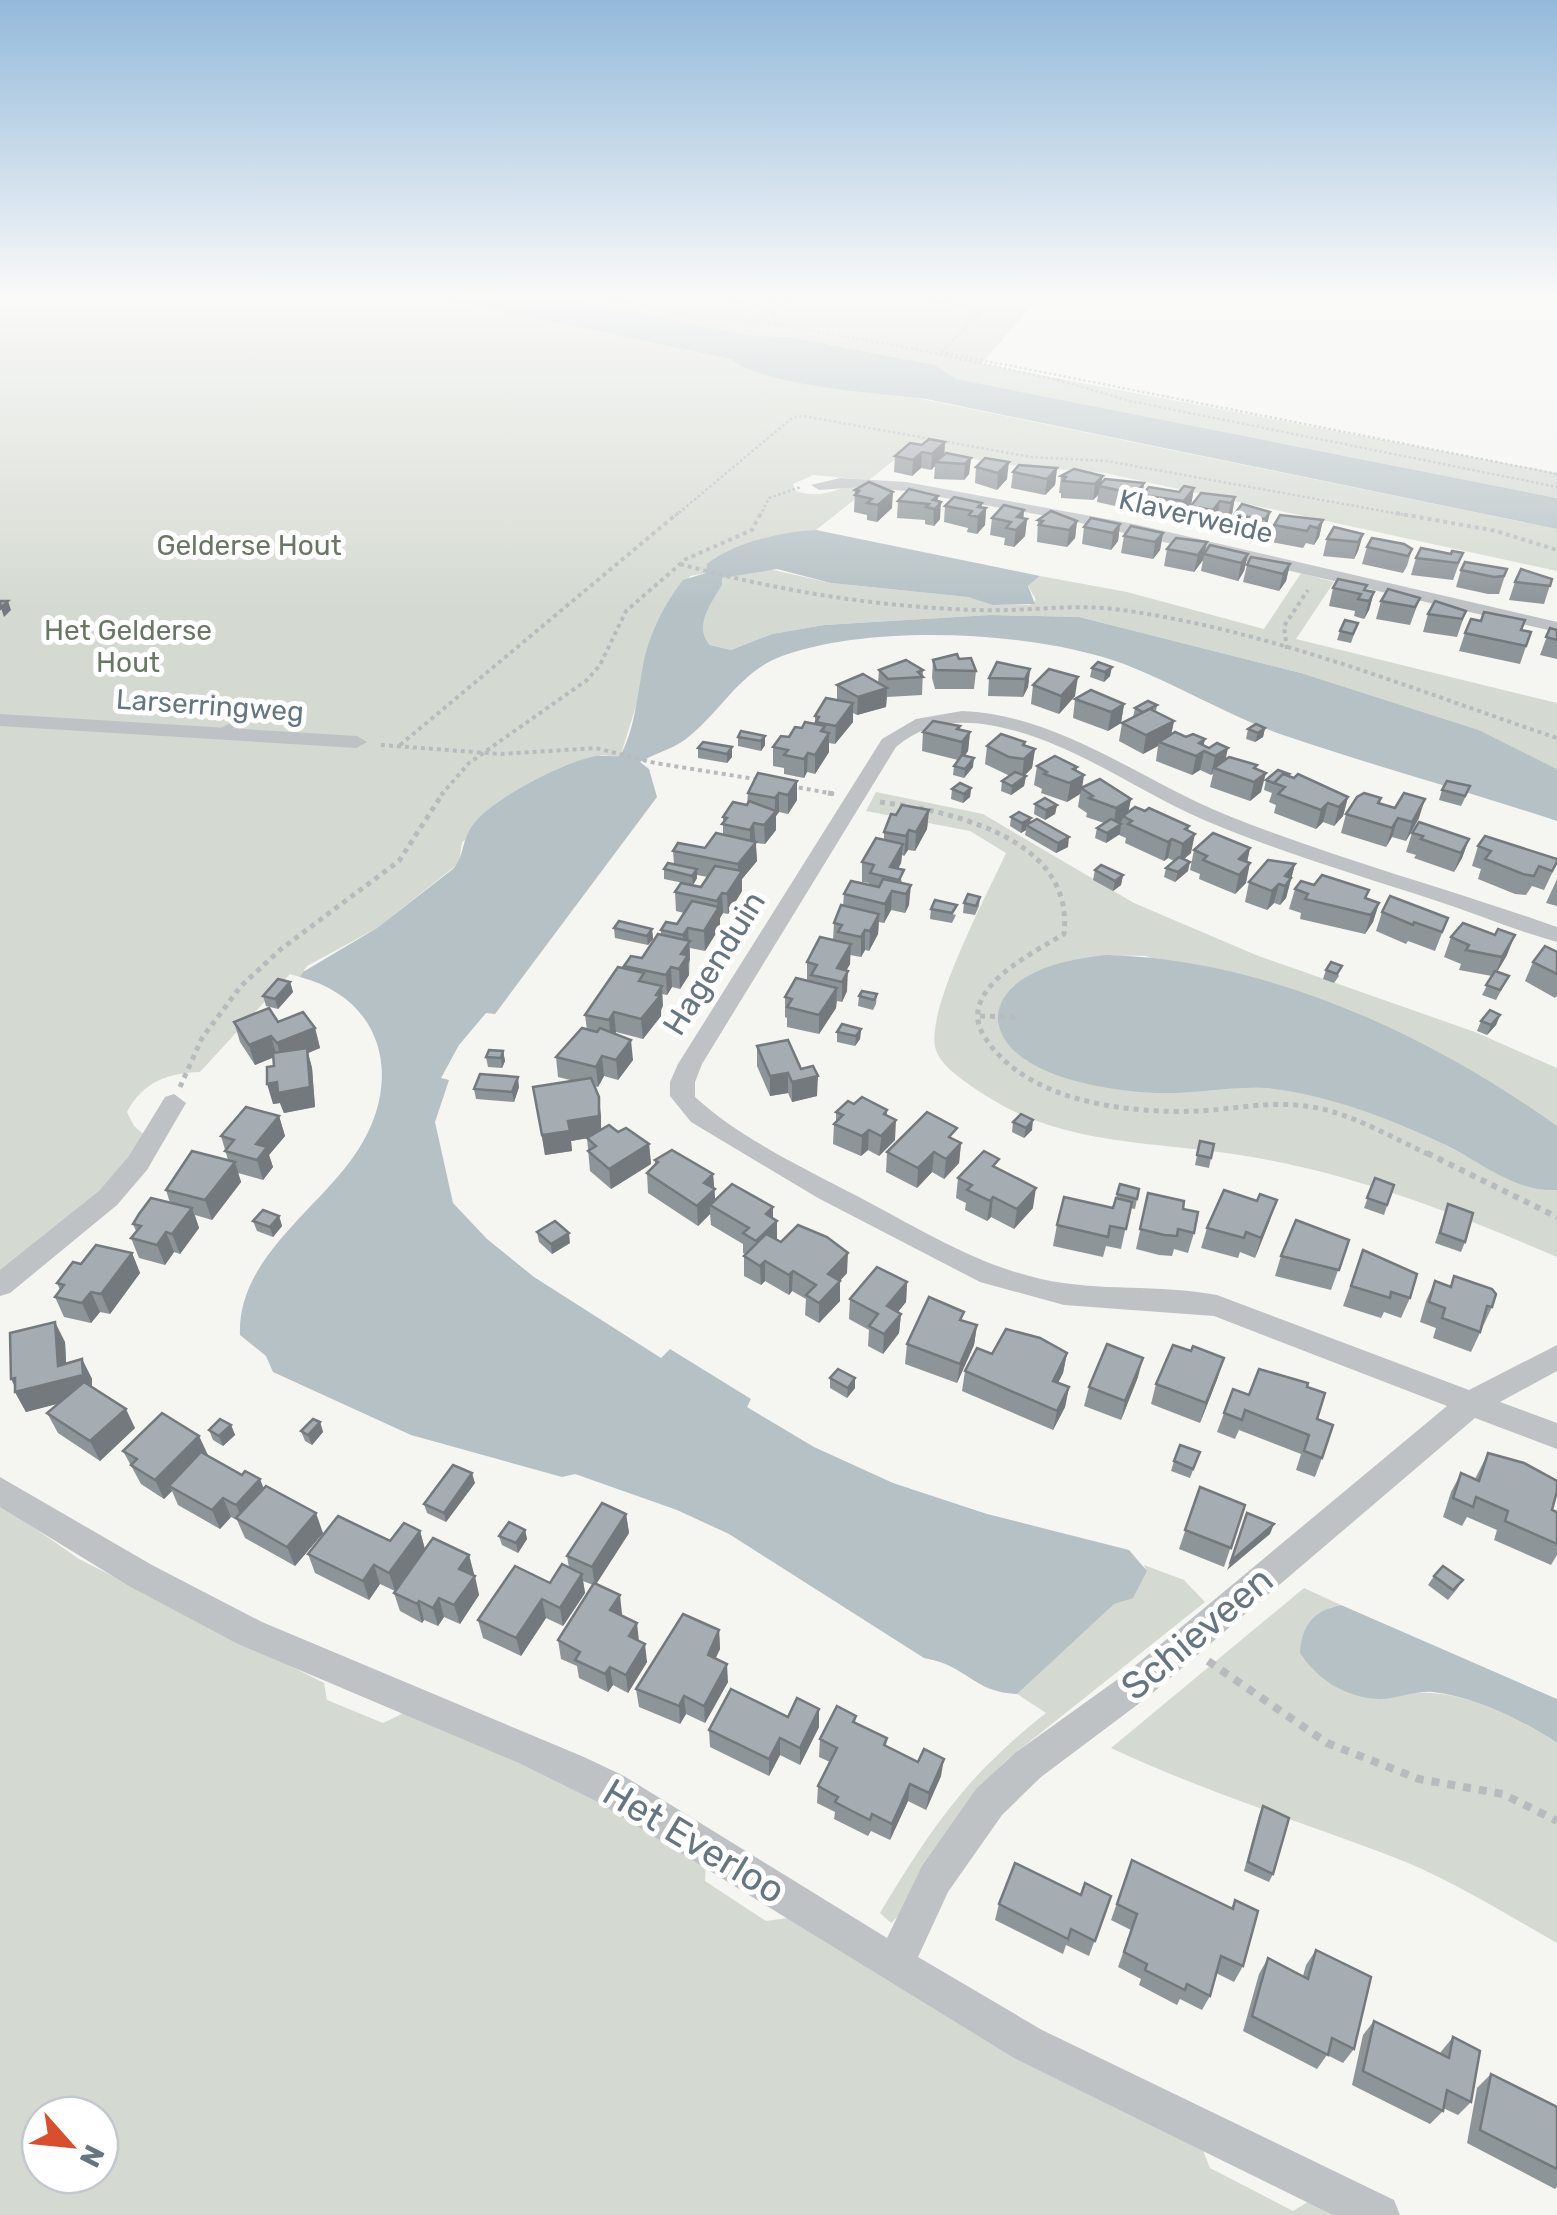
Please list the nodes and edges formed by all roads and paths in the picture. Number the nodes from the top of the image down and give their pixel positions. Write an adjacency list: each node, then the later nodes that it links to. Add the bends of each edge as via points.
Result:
1 (1136, 400): 5 (path)
2 (1178, 400): 3 (path)
3 (1557, 474)
4 (818, 485): 7 (path, via 774,495 752,530); 8 (street, Klaverweide, via 881,484 1078,516)
5 (1557, 487)
6 (1557, 550): 16 (path, via 1496,531 1107,461 1031,458 803,416 792,418)
7 (680, 564): 10 (path, via 806,595 980,610 1110,608); 17 (path, via 622,615 592,676)
8 (1324, 572): 9 (street, Klaverweide); 10 (path, via 1284,626)
9 (1557, 627)
10 (1287, 648): 14 (path)
11 (254, 714): 13 (lane)
12 (0, 720): 13 (street, Larserringweg)
13 (218, 732): 15 (street, Larserringweg)
14 (1557, 738)
15 (357, 742): 16 (path)
16 (397, 747): 17 (path)
17 (482, 752): 18 (path, via 583,748); 24 (path, via 446,788 400,861 281,949 234,994 194,1052)
18 (770, 782)
19 (786, 785): 20 (path)
20 (854, 798): 21 (street, Hagenduin, via 889,743 913,726 963,717 1000,721 1063,742 1305,854); 22 (path, via 972,821 1012,840 1064,892 1070,915 1064,934 988,985); 28 (street, Hagenduin, via 690,1064 682,1088 686,1104 843,1199 992,1275 1066,1295 1217,1306)
21 (1557, 935)
22 (980, 1016): 23 (path); 25 (path, via 982,1037 1010,1068 1059,1089 1111,1106 1180,1111 1309,1106 1340,1114)
23 (1014, 1017)
24 (174, 1103): 26 (street, via 108,1198)
25 (1557, 1217)
26 (0, 1286)
27 (1557, 1358): 28 (street, Schieveen)
28 (1473, 1402): 29 (street); 31 (street, Schieveen)
29 (1557, 1436)
30 (0, 1490): 33 (street, Het Everloo, via 81,1543 286,1650 490,1731 610,1789)
31 (1184, 1644): 32 (path, via 1327,1742 1419,1780 1503,1794); 33 (street, Schieveen, via 988,1802 934,1879)
32 (1557, 1821)
33 (896, 1964): 34 (street, Het Everloo, via 1028,2044)
34 (1378, 2215)

